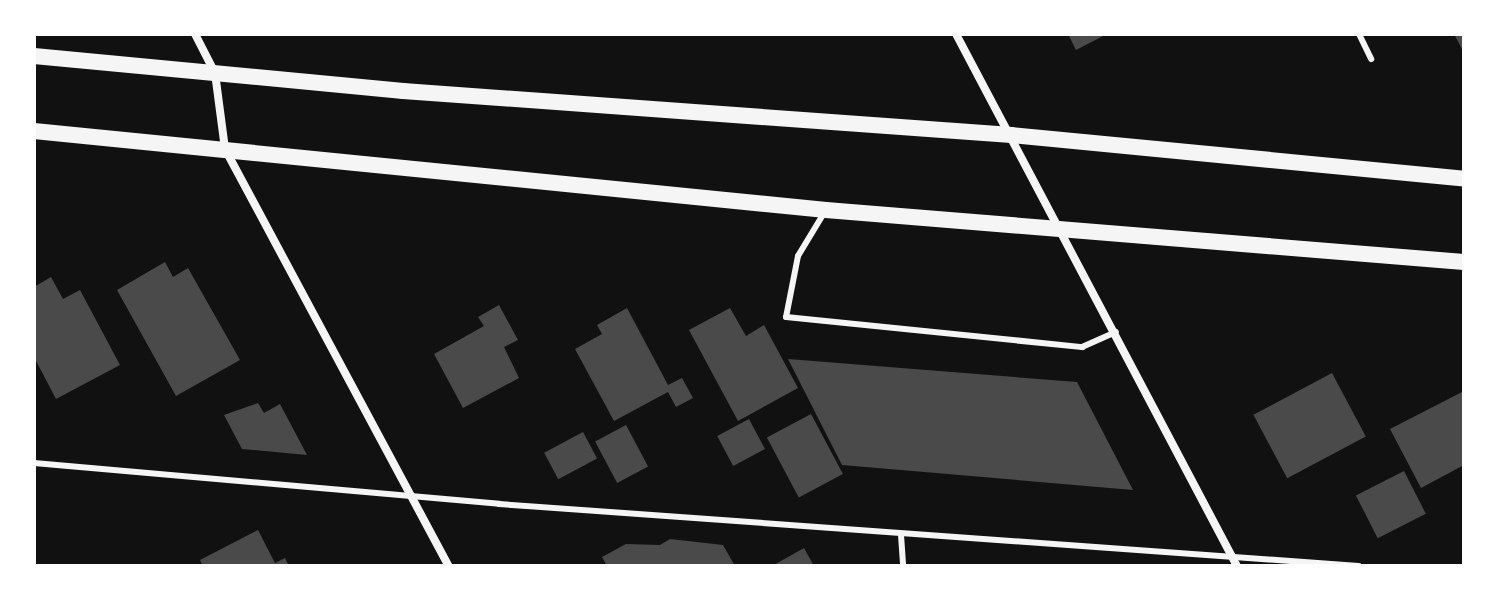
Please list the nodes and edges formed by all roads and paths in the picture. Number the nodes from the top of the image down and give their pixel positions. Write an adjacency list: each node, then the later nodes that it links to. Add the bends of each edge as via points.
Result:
1 (195, 34): 6 (street)
2 (956, 34): 8 (street)
3 (1359, 34): 5 (lane)
4 (34, 56): 6 (main road)
5 (1371, 59)
6 (215, 73): 8 (main road); 9 (street)
7 (34, 131): 9 (main road)
8 (1011, 135): 10 (main road); 12 (street)
9 (225, 149): 11 (main road); 16 (street)
10 (1464, 179)
11 (826, 210): 12 (main road); 14 (lane, via 798,256 786,317 1082,347)
12 (1062, 230): 13 (main road); 14 (street)
13 (1464, 262)
14 (1116, 332): 18 (street)
15 (34, 463): 16 (lane)
16 (414, 497): 17 (lane); 19 (street)
17 (901, 535): 18 (lane); 20 (lane)
18 (1231, 554): 21 (street); 22 (lane)
19 (449, 566)
20 (903, 566)
21 (1237, 566)
22 (1359, 566)

